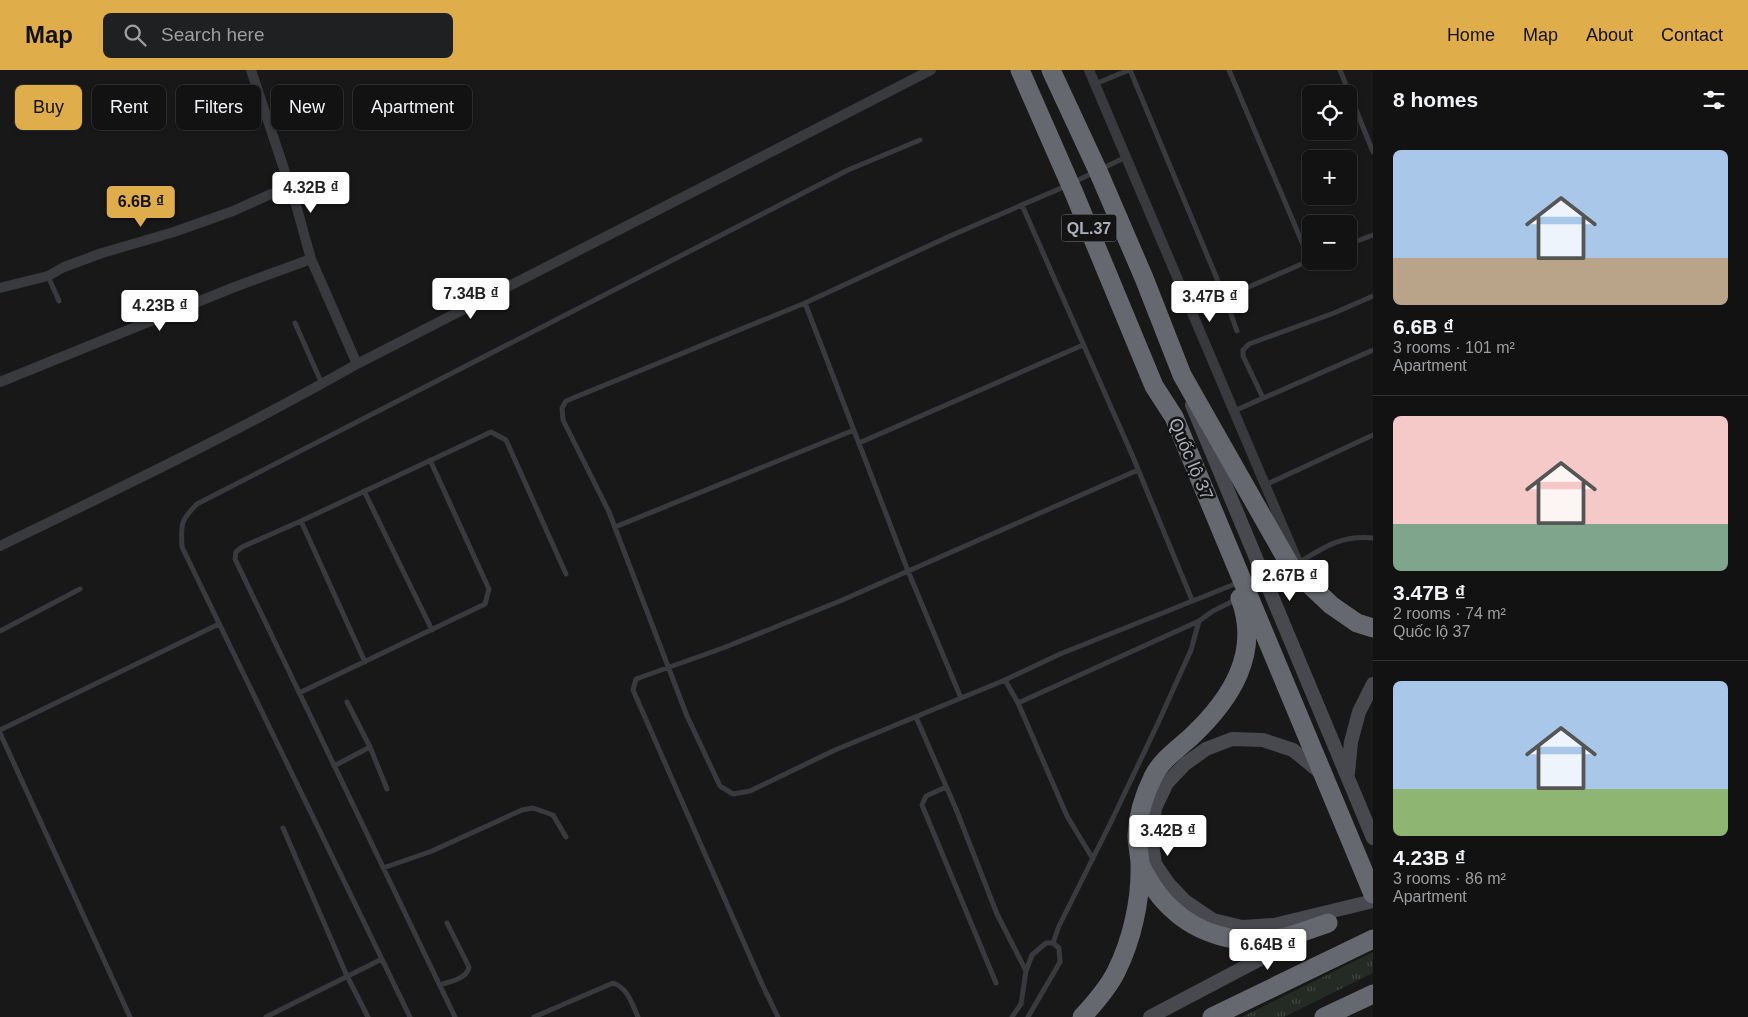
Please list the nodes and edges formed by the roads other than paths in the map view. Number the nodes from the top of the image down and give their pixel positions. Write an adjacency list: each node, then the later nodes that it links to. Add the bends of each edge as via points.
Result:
1 (252, 70): 15 (street)
2 (931, 70): 33 (street)
3 (1020, 70): 14 (highway, Quốc lộ 37 / QL.37)
4 (1052, 70): 13 (highway, Quốc lộ 37 / QL.37)
5 (1089, 70): 9 (street)
6 (1129, 70): 9 (lane); 25 (lane)
7 (1229, 70): 18 (lane)
8 (1340, 70): 11 (lane)
9 (1094, 84): 12 (street)
10 (920, 140): 59 (lane, via 848,170 197,504 181,526 182,547)
11 (1373, 152)
12 (1126, 157): 13 (lane); 28 (street)
13 (1098, 171): 14 (lane); 34 (highway, Quốc lộ 37 / QL.37)
14 (1070, 184): 16 (lane); 37 (highway, Quốc lộ 37 / QL.37)
15 (289, 186): 20 (street); 22 (street, via 233,211 102,253)
16 (1022, 205): 27 (lane); 31 (lane)
17 (1373, 235): 19 (lane)
18 (1302, 240)
19 (1357, 241)
20 (311, 259): 33 (street); 35 (street)
21 (1302, 265): 25 (lane)
22 (48, 276): 23 (street); 26 (lane)
23 (0, 288)
24 (1373, 296): 38 (lane, via 1249,344 1243,350 1243,356)
25 (1225, 298): 28 (lane); 30 (lane)
26 (59, 301)
27 (805, 303): 40 (lane); 48 (lane, via 566,401 562,420)
28 (1191, 312): 39 (street)
29 (295, 323): 36 (lane)
30 (1237, 331)
31 (1083, 344): 42 (lane); 44 (lane)
32 (1373, 350): 38 (lane)
33 (357, 364): 36 (street)
34 (1182, 375): 54 (highway, Quốc lộ 37 / QL.37, via 1291,567); 76 (main road, via 1194,414)
35 (0, 382)
36 (322, 384): 50 (street, via 152,473)
37 (1154, 386): 56 (highway); 75 (highway, Quốc lộ 37 / QL.37, via 1174,417)
38 (1263, 398): 39 (lane)
39 (1233, 411): 45 (street)
40 (854, 430): 42 (lane); 48 (lane)
41 (1373, 435): 45 (lane)
42 (859, 443): 52 (lane)
43 (430, 460): 46 (lane); 53 (lane, via 491,432 506,440); 61 (lane, via 489,589 485,604)
44 (1138, 470): 52 (lane); 57 (lane)
45 (1265, 486): 51 (street)
46 (364, 491): 47 (lane); 61 (lane)
47 (301, 521): 63 (lane); 67 (lane, via 242,547 236,552 235,559)
48 (615, 527): 64 (lane)
49 (1373, 538): 51 (lane, via 1336,541)
50 (0, 546)
51 (1298, 563): 54 (street)
52 (908, 571): 64 (lane); 68 (lane)
53 (566, 574)
54 (1310, 585): 60 (highway, Quốc lộ 37 / QL.37, via 1330,605 1357,623)
55 (80, 590): 62 (lane)
56 (1237, 591): 57 (lane); 58 (lane); 83 (highway, via 1245,610 1247,638 1242,666 1230,693 1154,775 1141,804 1137,835)
57 (1192, 600): 65 (lane)
58 (1199, 621): 70 (lane); 82 (lane, via 1192,650)
59 (219, 624): 72 (lane); 91 (lane)
60 (1373, 628)
61 (432, 630): 63 (lane)
62 (0, 631)
63 (365, 662): 67 (lane)
64 (668, 667): 71 (lane, via 720,786 733,794 750,791 835,750); 104 (lane, via 636,679 632,690)
65 (1005, 680): 68 (lane); 70 (lane)
66 (1373, 684): 76 (main road, via 1359,712 1351,742)
67 (299, 693): 74 (lane)
68 (961, 698): 71 (lane)
69 (347, 702): 73 (lane)
70 (1018, 702): 82 (lane, via 1067,816)
71 (916, 717): 77 (lane)
72 (0, 732): 97 (lane)
73 (370, 747): 74 (lane); 78 (lane)
74 (334, 766): 84 (lane)
75 (1324, 776): 85 (highway, Quốc lộ 37 / QL.37); 86 (main road, via 1293,750 1263,740 1232,739 1206,749 1167,782 1154,808 1151,837 1154,864 1185,901 1213,920 1242,927 1274,925)
76 (1348, 776): 81 (main road)
77 (946, 787): 92 (lane, via 997,914); 94 (lane, via 926,796 922,804)
78 (387, 789)
79 (283, 828): 93 (lane)
80 (566, 837): 84 (lane, via 553,815 533,808 522,810 432,852)
81 (1373, 838)
82 (1093, 859): 90 (lane)
83 (1140, 865): 88 (highway, via 1172,910 1203,931 1240,940 1276,939); 107 (highway, via 1136,912 1116,972)
84 (384, 868): 95 (lane)
85 (1373, 894)
86 (1373, 901): 88 (main road)
87 (448, 923): 95 (lane, via 469,967 464,977)
88 (1328, 924): 108 (main road)
89 (1373, 939): 109 (highway)
90 (1053, 943): 92 (lane, via 1046,943 1032,955); 106 (lane, via 1059,948 1060,962)
91 (382, 959): 93 (lane); 100 (lane)
92 (1026, 971): 105 (lane, via 1021,1004)
93 (347, 976): 98 (lane); 99 (lane)
94 (996, 983)
95 (440, 986): 101 (lane)
96 (1373, 994): 110 (highway)
97 (130, 1017)
98 (266, 1017)
99 (368, 1017)
100 (410, 1017)
101 (456, 1017)
102 (534, 1017): 103 (lane, via 613,983 625,990)
103 (638, 1017)
104 (778, 1017)
105 (1012, 1017)
106 (1028, 1017)
107 (1082, 1017)
108 (1150, 1017)
109 (1212, 1017)
110 (1324, 1017)

